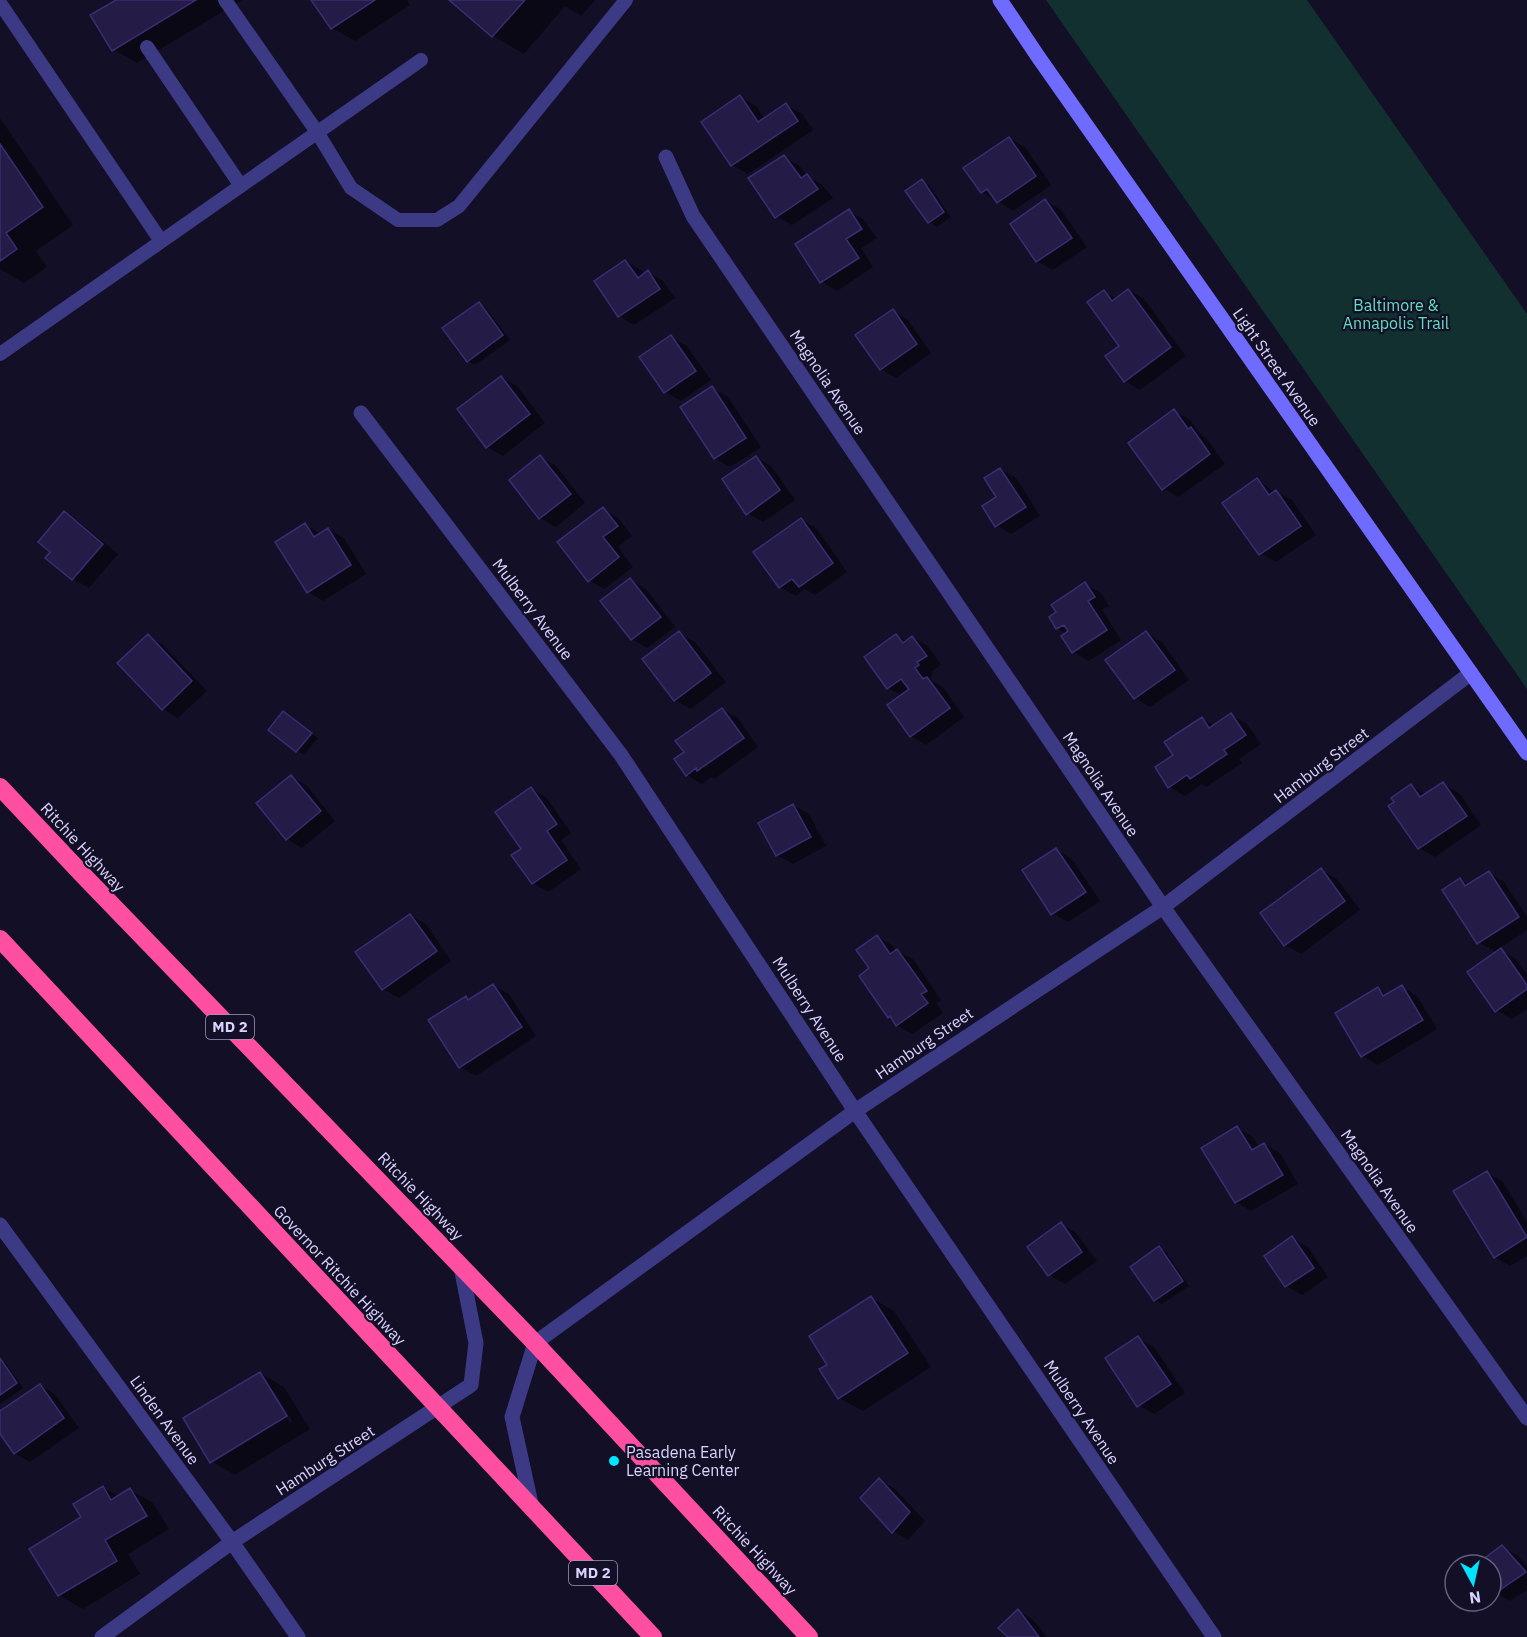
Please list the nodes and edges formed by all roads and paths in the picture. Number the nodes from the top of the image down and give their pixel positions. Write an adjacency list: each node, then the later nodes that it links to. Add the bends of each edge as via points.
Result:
1 (225, 0): 7 (lane)
2 (626, 0): 7 (lane, via 459,206 437,220 398,220 351,188)
3 (1000, 0): 13 (street, Light Street Avenue)
4 (0, 3): 10 (lane)
5 (147, 47): 9 (lane)
6 (422, 60): 7 (lane)
7 (317, 132): 9 (lane)
8 (666, 157): 16 (street, Magnolia Avenue, via 693,216)
9 (241, 186): 10 (lane)
10 (161, 241): 11 (lane)
11 (0, 354)
12 (361, 413): 18 (street, Mulberry Avenue, via 621,755)
13 (1471, 674): 14 (street, Light Street Avenue); 16 (street, Hamburg Street)
14 (1527, 753)
15 (0, 787): 20 (highway, Ritchie Highway / MD 2)
16 (1163, 907): 18 (street, Hamburg Street); 23 (street, Magnolia Avenue)
17 (0, 939): 22 (highway, Governor Ritchie Highway / MD 2)
18 (855, 1111): 21 (street, Hamburg Street); 30 (street, Mulberry Avenue)
19 (0, 1225): 25 (street, Linden Avenue)
20 (461, 1267): 21 (highway, Ritchie Highway / MD 2); 22 (street, Hamburg Street, via 476,1343 471,1385)
21 (535, 1343): 24 (street, via 512,1417); 29 (highway, Ritchie Highway / MD 2)
22 (438, 1408): 24 (highway, Governor Ritchie Highway / MD 2); 25 (street, Hamburg Street)
23 (1527, 1418)
24 (532, 1508): 28 (highway, Governor Ritchie Highway / MD 2)
25 (232, 1542): 26 (street, Hamburg Street); 27 (street, Linden Avenue)
26 (102, 1637)
27 (298, 1637)
28 (653, 1637)
29 (809, 1637)
30 (1214, 1637)

